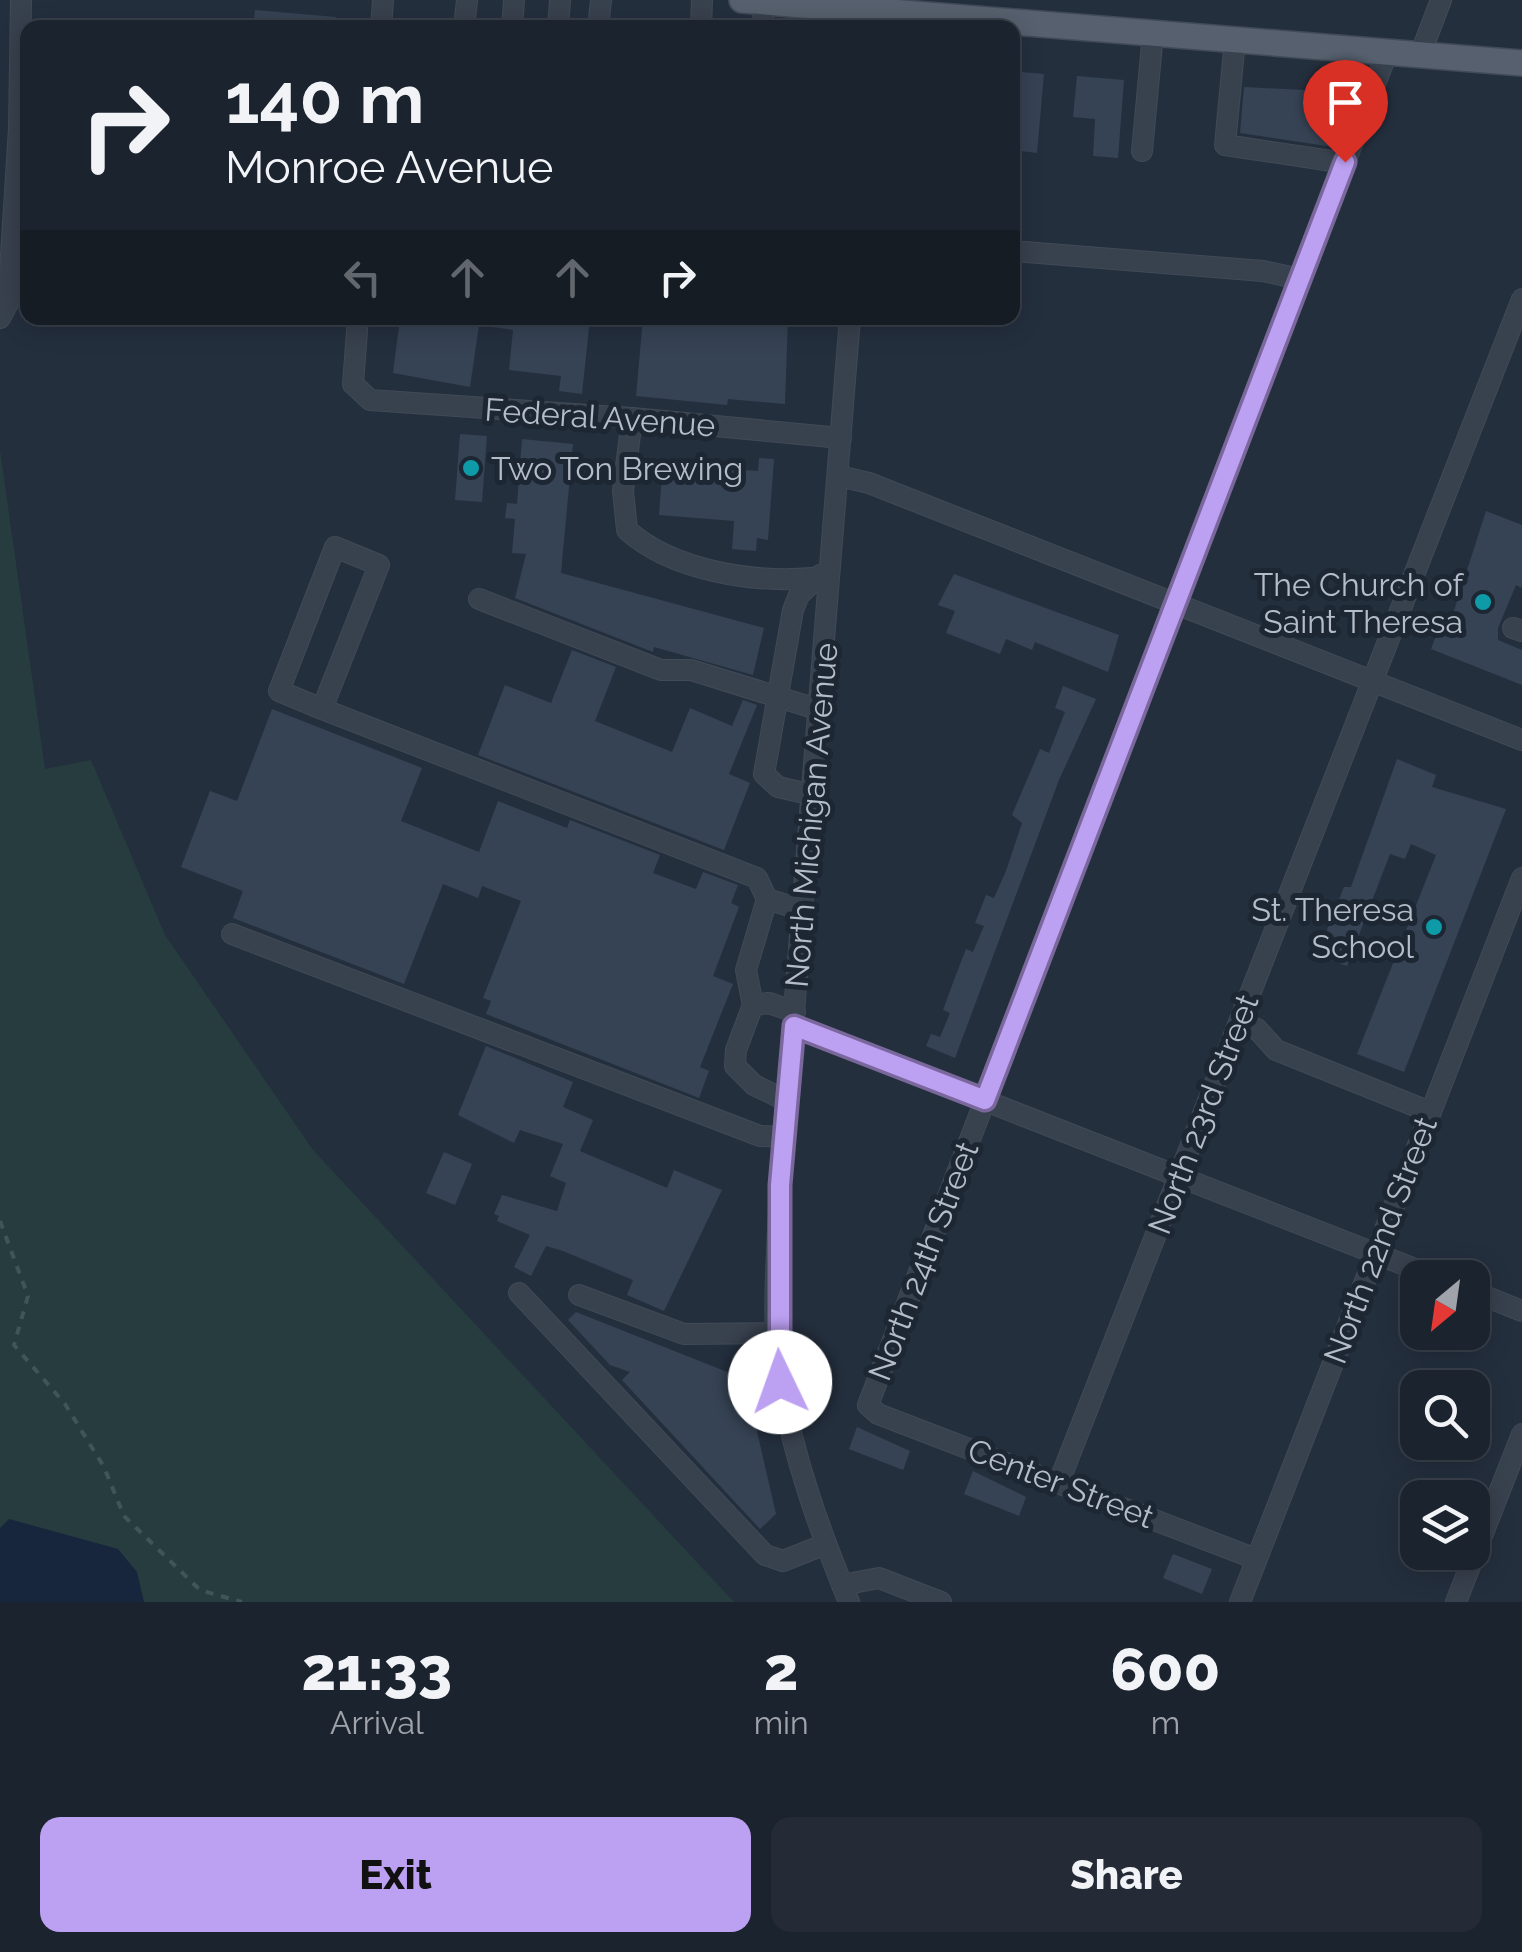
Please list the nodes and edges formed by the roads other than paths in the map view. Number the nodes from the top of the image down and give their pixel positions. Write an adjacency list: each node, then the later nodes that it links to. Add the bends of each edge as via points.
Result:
1 (1441, 0): 9 (street)
2 (756, 10): 3 (main road)
3 (875, 13): 4 (main road)
4 (968, 20)
5 (1020, 24): 6 (main road)
6 (1154, 34): 7 (main road); 12 (street)
7 (1234, 40): 8 (main road); 13 (street, via 1225,145)
8 (1387, 53): 9 (main road); 13 (street, North 24th Street)
9 (1420, 55): 11 (main road)
10 (20, 64): 17 (street, via 8,304)
11 (1522, 64)
12 (1142, 151)
13 (1345, 162): 15 (street, North 24th Street)
14 (1020, 252): 15 (street)
15 (1300, 279): 25 (street, North 24th Street)
16 (1522, 299): 26 (street, North 23rd Street)
17 (0, 318)
18 (357, 325): 20 (street, Federal Avenue, via 353,384 370,400)
19 (849, 325): 21 (street, North Michigan Avenue)
20 (632, 418): 21 (street, Federal Avenue); 23 (street, via 623,491 627,530 635,537 726,574 778,580)
21 (841, 438): 22 (street, North Michigan Avenue)
22 (839, 476): 23 (street, North Michigan Avenue); 25 (street)
23 (822, 575): 27 (street, via 792,610); 29 (street, North Michigan Avenue)
24 (479, 599): 27 (street, via 661,670 691,670)
25 (1175, 604): 26 (street); 39 (street, North 24th Street)
26 (1372, 681): 30 (street); 38 (street, North 23rd Street)
27 (780, 700): 29 (street); 31 (street, via 764,774 778,787)
28 (322, 709): 28 (street, via 378,565 335,547 279,692); 33 (street, via 757,878)
29 (820, 710): 31 (street, North Michigan Avenue)
30 (1522, 740)
31 (812, 795): 34 (street, North Michigan Avenue)
32 (1522, 878): 41 (street, North 22nd Street)
33 (767, 899): 34 (street); 36 (street, via 746,970)
34 (802, 910): 37 (street, North Michigan Avenue)
35 (232, 934): 42 (street, via 760,1136)
36 (753, 1005): 37 (street, via 769,1003); 40 (street, via 735,1066 754,1085)
37 (794, 1019): 39 (street); 40 (street, North Michigan Avenue)
38 (1239, 1022): 41 (street, via 1258,1028 1276,1050); 43 (street, North 23rd Street)
39 (985, 1100): 43 (street); 51 (street, North 24th Street)
40 (787, 1101): 42 (street, North Michigan Avenue)
41 (1430, 1112): 44 (street, North 22nd Street)
42 (784, 1137): 50 (street, North Michigan Avenue)
43 (1179, 1176): 44 (street); 53 (street, North 23rd Street)
44 (1375, 1253): 45 (street); 55 (street, North 22nd Street)
45 (1400, 1263)
46 (519, 1293): 54 (street, via 765,1555 783,1561)
47 (579, 1295): 50 (street, via 684,1334)
48 (1490, 1298): 49 (street)
49 (1522, 1310)
50 (778, 1333): 54 (street, North Michigan Avenue, via 780,1382)
51 (868, 1405): 53 (street, Center Street)
52 (1522, 1434): 59 (street)
53 (1059, 1482): 55 (street, Center Street)
54 (826, 1544): 56 (street, North Michigan Avenue)
55 (1256, 1559): 58 (street, North 22nd Street)
56 (846, 1594): 57 (street, via 878,1578)
57 (941, 1602)
58 (1240, 1602)
59 (1456, 1602)

